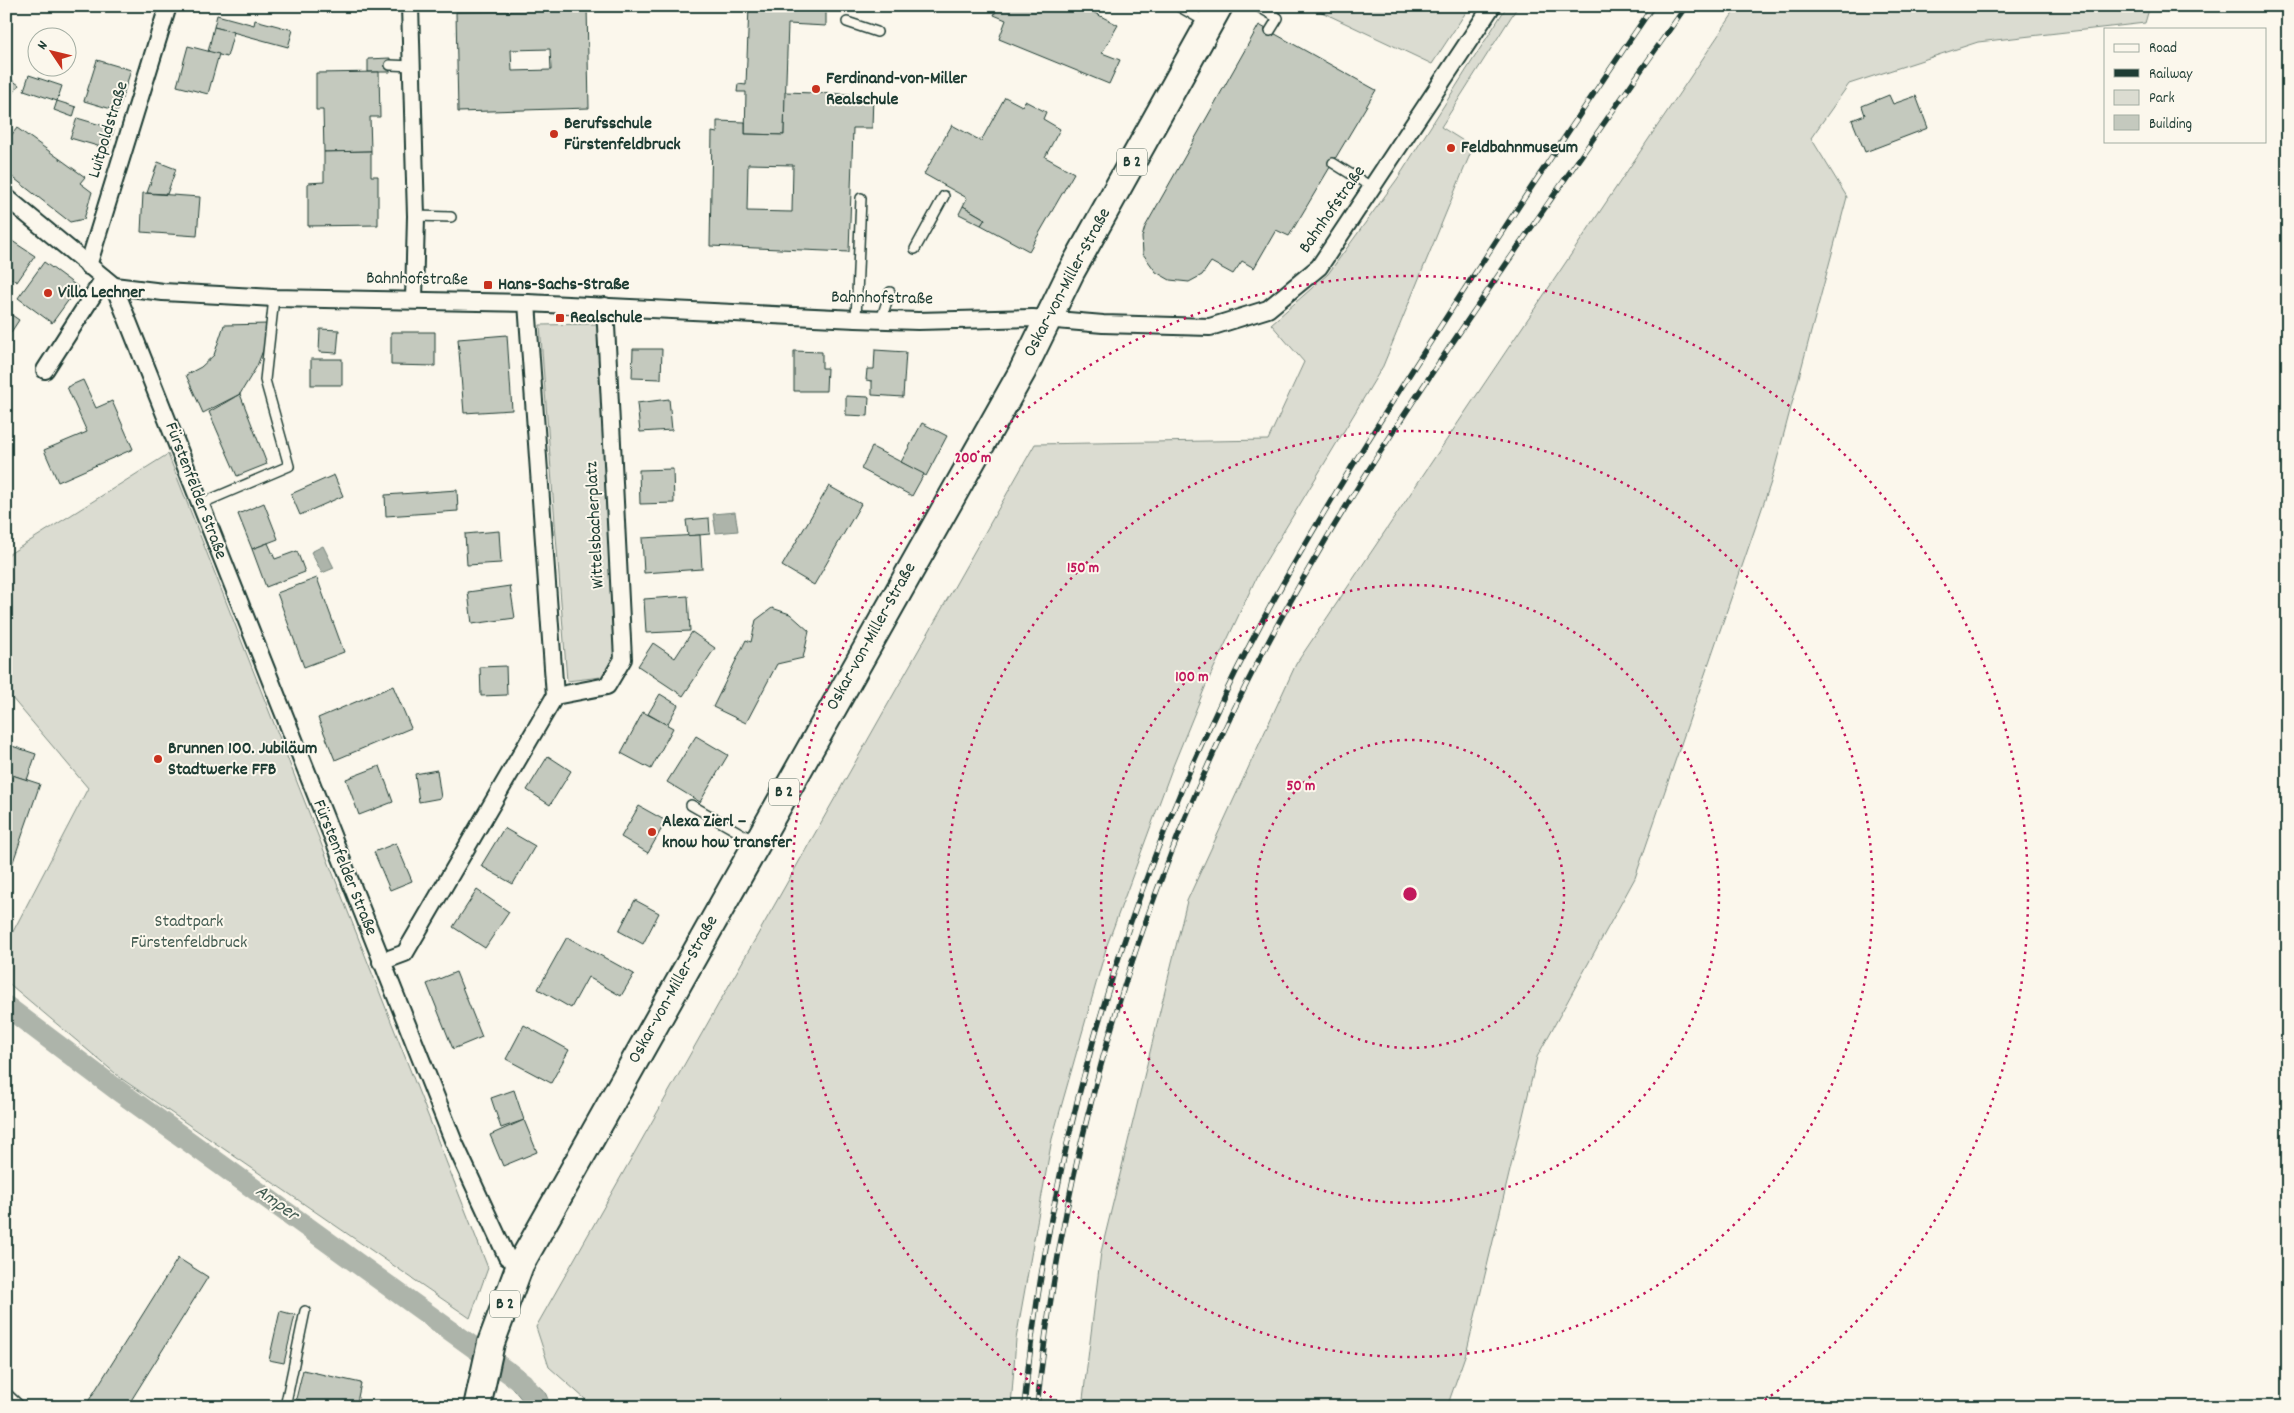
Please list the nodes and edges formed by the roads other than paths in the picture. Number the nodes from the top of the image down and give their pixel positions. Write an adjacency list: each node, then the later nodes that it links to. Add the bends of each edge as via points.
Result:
1 (168, 6): 20 (street, Luitpoldstraße)
2 (410, 6): 11 (street)
3 (1178, 6): 6 (lane)
4 (1257, 6): 8 (lane, via 1278,18)
5 (1492, 6): 13 (street, Bahnhofstraße)
6 (1214, 15): 27 (main road, Oskar-von-Miller-Straße / B 2)
7 (847, 22): 9 (lane)
8 (1270, 31)
9 (877, 32)
10 (390, 65): 11 (lane)
11 (412, 66): 17 (street)
12 (1333, 163): 13 (lane)
13 (1373, 188): 27 (street, Bahnhofstraße, via 1319,267 1268,309 1210,327)
14 (944, 196): 19 (lane)
15 (6, 197): 20 (street)
16 (861, 198): 28 (lane)
17 (416, 216): 18 (lane); 24 (street)
18 (451, 216)
19 (915, 249)
20 (88, 266): 21 (street)
21 (109, 282): 23 (street, Bahnhofstraße, via 163,292); 30 (street); 31 (street, Fürstenfelder Straße)
22 (890, 292): 29 (lane)
23 (274, 298): 24 (street, Bahnhofstraße); 31 (lane, via 265,380 289,466)
24 (414, 300): 25 (street, Bahnhofstraße)
25 (527, 302): 26 (street, Bahnhofstraße); 32 (street)
26 (605, 306): 28 (street, Bahnhofstraße); 32 (street, Wittelsbacherplatz, via 623,660 607,686)
27 (1047, 319): 29 (street, Bahnhofstraße); 34 (main road, Oskar-von-Miller-Straße / B 2, via 1022,372)
28 (856, 320): 29 (street, Bahnhofstraße)
29 (881, 320)
30 (45, 370)
31 (200, 504): 35 (street, Fürstenfelder Straße)
32 (555, 696): 35 (street, via 405,953)
33 (691, 805): 34 (lane)
34 (756, 842): 36 (main road, Oskar-von-Miller-Straße / B 2)
35 (381, 962): 36 (street, Fürstenfelder Straße, via 453,1140 507,1258)
36 (520, 1265): 39 (main road, B 2, via 491,1343)
37 (305, 1311): 41 (lane)
38 (6, 1393): 40 (lane)
39 (479, 1396)
40 (21, 1407)
41 (285, 1407)

